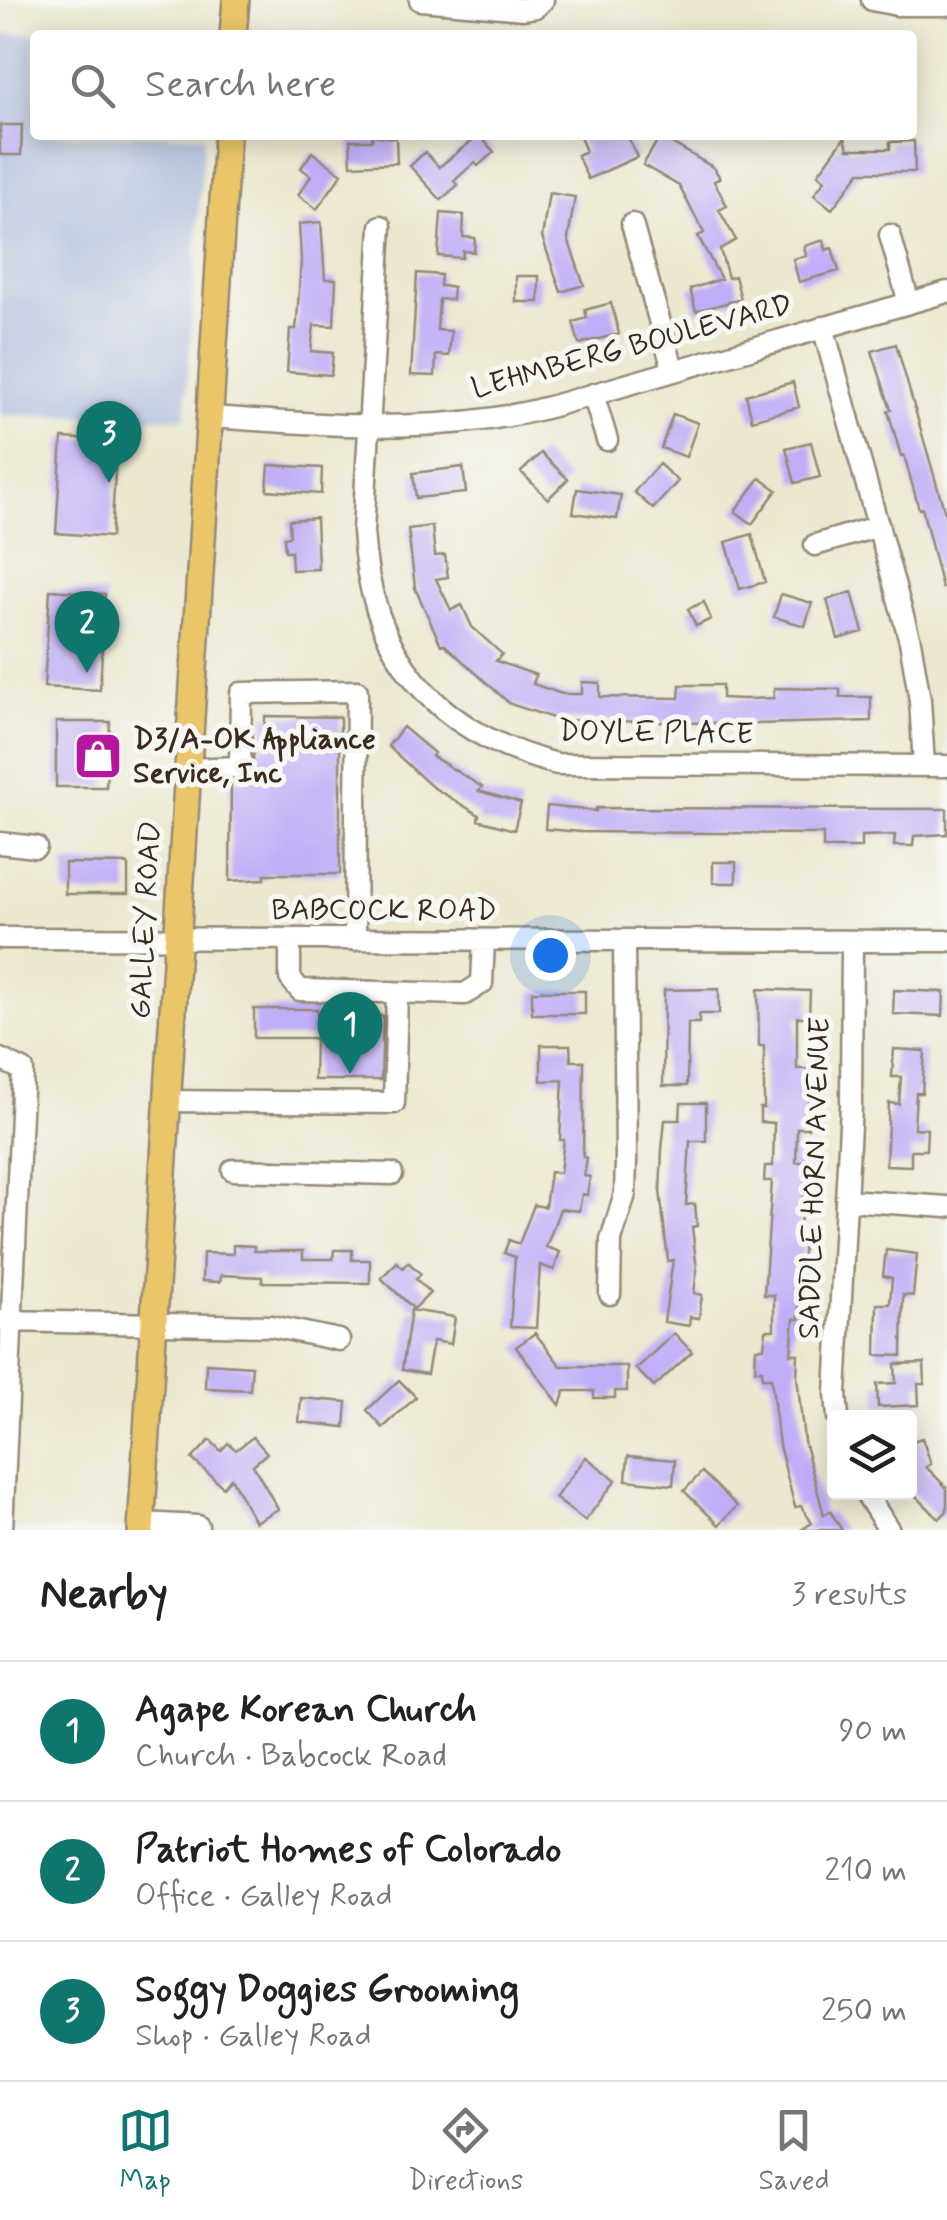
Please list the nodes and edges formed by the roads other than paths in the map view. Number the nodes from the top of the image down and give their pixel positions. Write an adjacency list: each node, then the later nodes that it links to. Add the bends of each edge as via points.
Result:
1 (236, 0): 6 (main road)
2 (420, 0): 3 (street, via 524,9)
3 (543, 0)
4 (872, 0): 5 (street)
5 (947, 5)
6 (233, 30)
7 (227, 140): 16 (main road, GALLEY ROAD)
8 (632, 224): 14 (street)
9 (380, 226): 17 (street, DOYLE PLACE)
10 (890, 235): 12 (street)
11 (947, 292): 12 (street, LEHMBERG BOULEVARD)
12 (908, 303): 13 (street, LEHMBERG BOULEVARD)
13 (823, 327): 14 (street, LEHMBERG BOULEVARD); 19 (street)
14 (673, 369): 15 (street, LEHMBERG BOULEVARD)
15 (593, 394): 17 (street, LEHMBERG BOULEVARD, via 495,419); 18 (street)
16 (208, 417): 17 (street, LEHMBERG BOULEVARD); 23 (main road, GALLEY ROAD)
17 (369, 427): 21 (street, DOYLE PLACE, via 363,532 378,618 393,650 435,702 487,740 520,755 583,766)
18 (606, 440)
19 (879, 526): 20 (street); 21 (street, via 916,666)
20 (815, 545)
21 (924, 766): 22 (street, DOYLE PLACE)
22 (947, 766)
23 (188, 769): 27 (main road, GALLEY ROAD); 29 (street, via 240,767 241,693 357,691)
24 (0, 843): 25 (street)
25 (36, 847)
26 (0, 938): 27 (street, BABCOCK ROAD)
27 (178, 939): 28 (street, BABCOCK ROAD); 36 (main road, GALLEY ROAD)
28 (290, 940): 29 (street, BABCOCK ROAD); 34 (street, via 290,978 300,990)
29 (355, 940): 30 (street, BABCOCK ROAD)
30 (484, 940): 32 (street, BABCOCK ROAD); 34 (street, via 482,983 474,990)
31 (852, 940): 32 (street, BABCOCK ROAD); 33 (street, BABCOCK ROAD); 39 (street, SADDLE HORN AVENUE)
32 (624, 941): 41 (street, via 625,1194 611,1240)
33 (947, 941)
34 (397, 993): 36 (street, via 394,1103)
35 (0, 1059): 42 (street, via 23,1070)
36 (168, 1101): 43 (main road, GALLEY ROAD)
37 (234, 1170): 38 (street)
38 (392, 1174)
39 (847, 1200): 40 (street); 45 (street, SADDLE HORN AVENUE)
40 (947, 1207)
41 (610, 1294)
42 (6, 1321): 43 (street); 49 (street)
43 (154, 1322): 44 (street, via 270,1326); 48 (main road, GALLEY ROAD)
44 (339, 1340)
45 (837, 1410)
46 (870, 1500): 50 (street)
47 (198, 1526): 48 (street)
48 (141, 1527)
49 (2, 1530)
50 (889, 1530)

